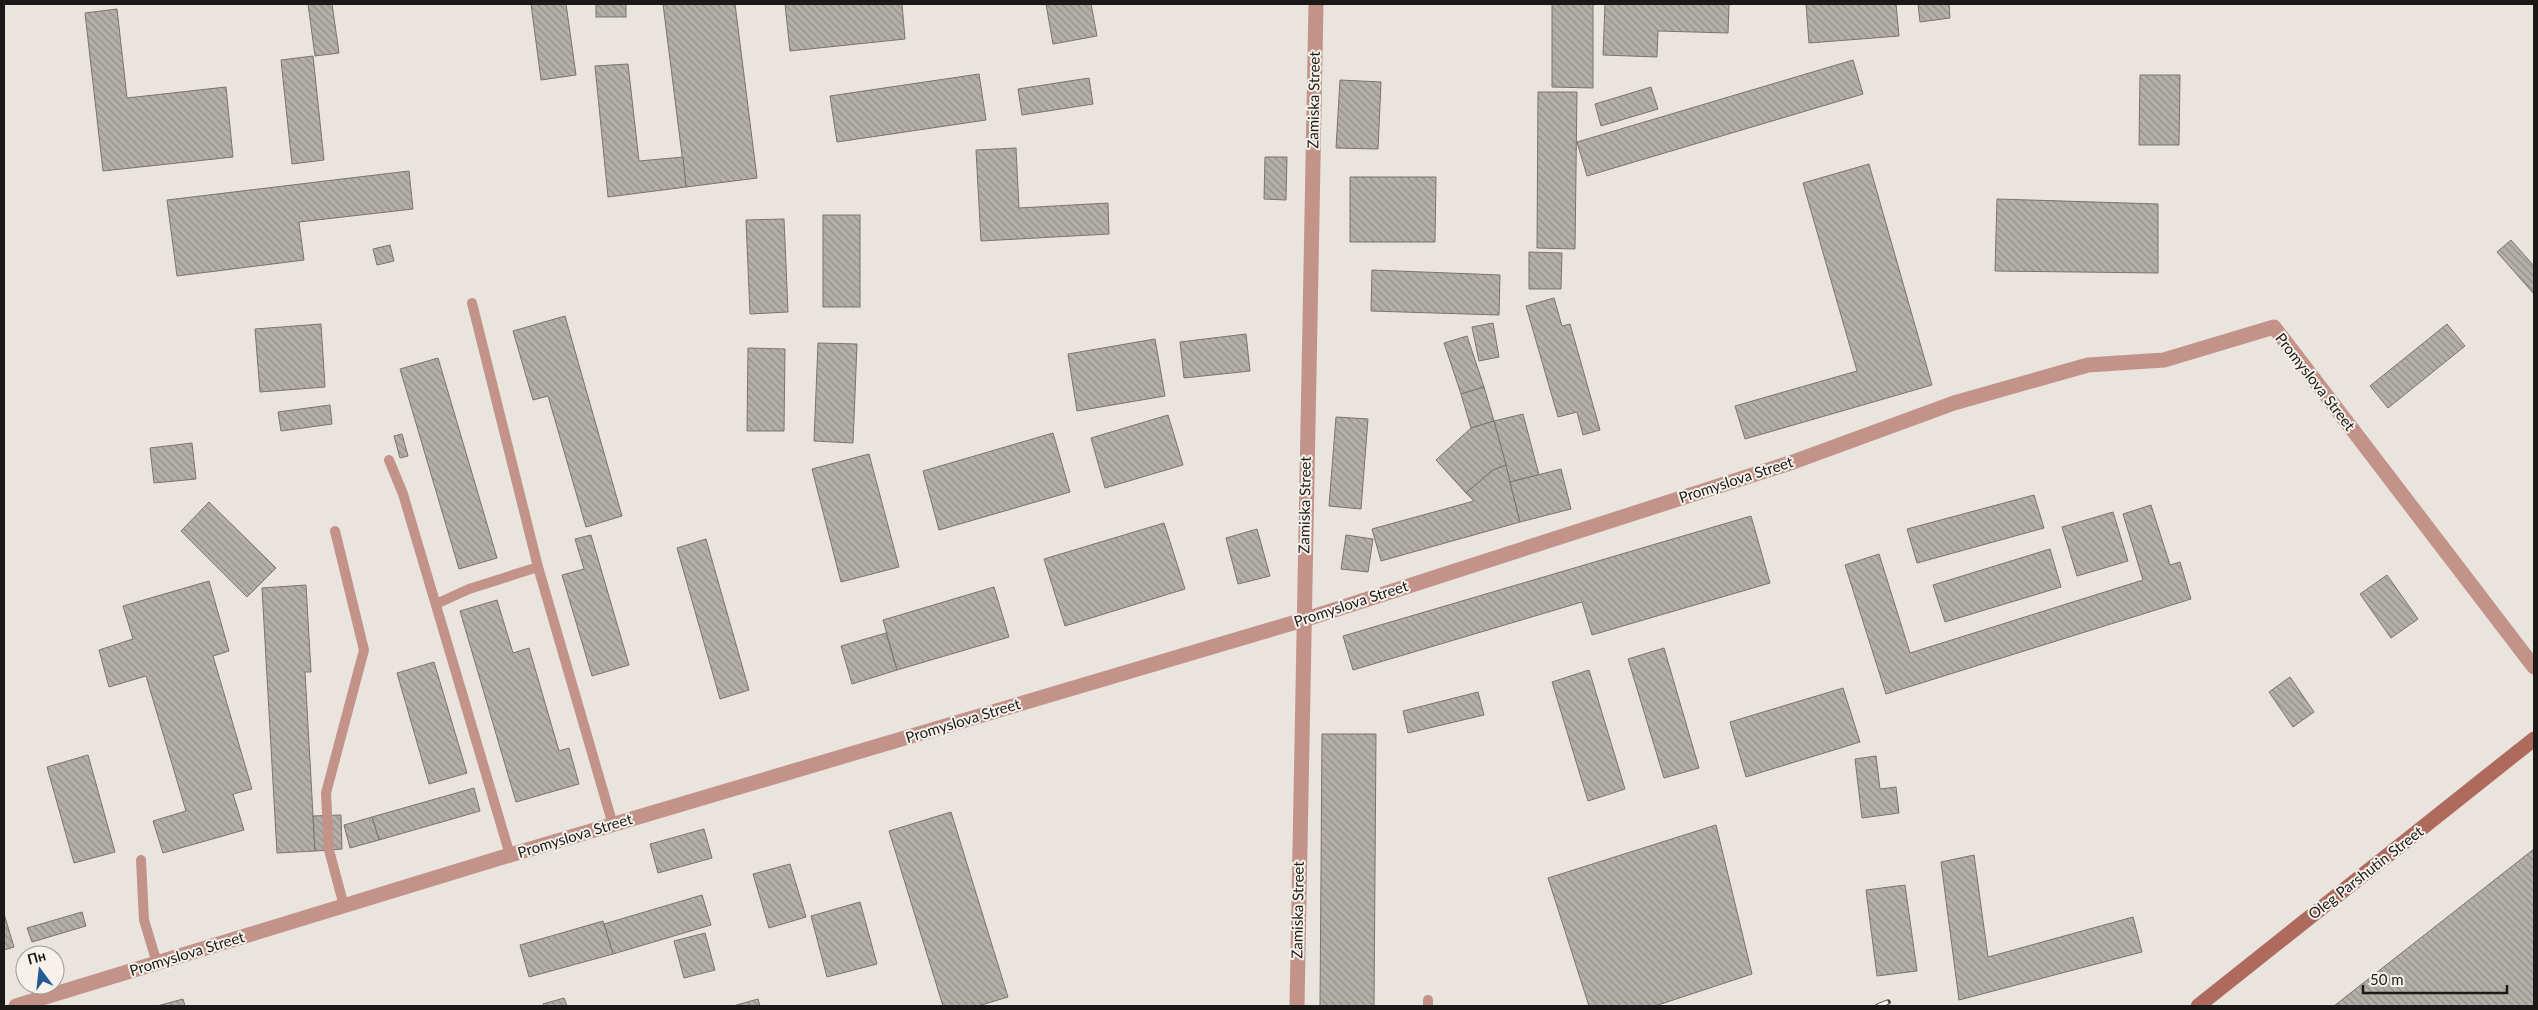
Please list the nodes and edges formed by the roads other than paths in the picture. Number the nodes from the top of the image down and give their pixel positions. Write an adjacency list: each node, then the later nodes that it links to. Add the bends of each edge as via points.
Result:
1 (1316, 4): 7 (street, Zamiska Street)
2 (472, 302): 5 (lane)
3 (389, 460): 6 (lane, via 403,494)
4 (335, 531): 13 (lane, via 364,650 326,794 329,850)
5 (538, 567): 6 (lane, via 469,589); 10 (lane)
6 (436, 604): 11 (lane)
7 (1303, 620): 8 (street, Promyslova Street, via 1793,462 1954,403 2088,365 2164,360 2274,327); 10 (street, Promyslova Street); 16 (street, Zamiska Street)
8 (2534, 667)
9 (2534, 740): 17 (street, Oleg Parshutin Street)
10 (613, 825): 11 (street, Promyslova Street)
11 (510, 855): 13 (street, Promyslova Street)
12 (141, 860): 14 (lane, via 144,920)
13 (344, 906): 14 (street, Promyslova Street)
14 (157, 963): 15 (street, Promyslova Street)
15 (16, 1006)
16 (1297, 1006)
17 (2198, 1006)

